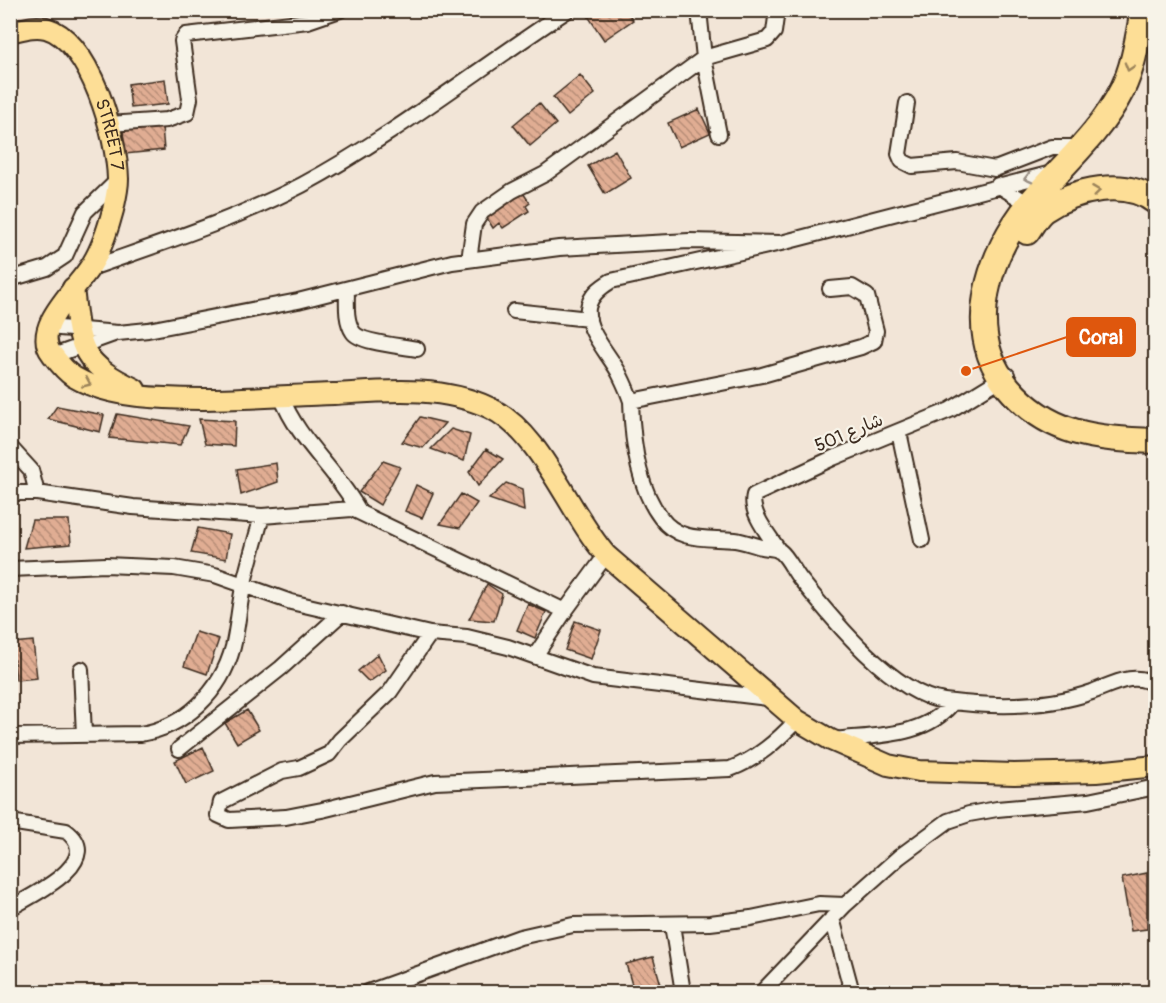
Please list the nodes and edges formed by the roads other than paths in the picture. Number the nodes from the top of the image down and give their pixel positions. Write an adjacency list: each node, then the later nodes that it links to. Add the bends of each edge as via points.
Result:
1 (340, 10): 9 (street, via 308,21 186,35 182,41 190,99 187,112 167,120)
2 (568, 10): 19 (street, via 426,108 302,184 227,219)
3 (699, 10): 7 (street)
4 (777, 10): 7 (street, via 774,32 767,40)
5 (1143, 10): 11 (highway, one-way to 11, via 1122,89)
6 (10, 32): 9 (main road, STREET 7, via 31,26 48,28 64,38 95,83)
7 (704, 58): 10 (street); 18 (street, via 545,174 482,212 471,235)
8 (907, 103): 11 (street, via 899,154 902,161 912,166 957,162 994,169 1052,147)
9 (109, 124): 13 (main road, STREET 7)
10 (719, 134)
11 (1080, 147): 12 (highway)
12 (1058, 172): 14 (street, one-way to 14); 16 (highway)
13 (118, 180): 19 (main road, STREET 7, via 103,244); 20 (street, via 85,212 65,256 47,268)
14 (998, 185): 16 (street); 17 (street)
15 (1155, 202): 16 (highway, one-way to 15, via 1086,192 1120,188)
16 (1035, 208): 30 (highway, via 1000,283 995,307 997,339)
17 (781, 243): 18 (street, via 620,243); 25 (street, via 611,281 592,298)
18 (469, 260): 22 (street)
19 (91, 268): 21 (main road, STREET 7)
20 (10, 279)
21 (73, 288): 26 (main road, STREET 7); 27 (main road)
22 (347, 289): 27 (street, via 148,330); 28 (street, via 348,319 354,333 364,339)
23 (830, 289): 33 (street, via 852,286 867,296 876,331 874,341 762,375)
24 (514, 311): 25 (street)
25 (589, 319): 33 (street)
26 (48, 327): 27 (street); 29 (main road, via 48,350)
27 (80, 336): 29 (street); 32 (main road, via 93,363 110,377)
28 (417, 349)
29 (53, 356): 32 (main road, one-way to 32, via 72,376 105,390)
30 (1006, 375): 34 (street, شارع 501, via 950,410); 35 (highway, via 1055,415 1080,424); 36 (highway, via 1018,399 1049,424 1087,436)
31 (281, 396): 32 (main road); 40 (street, via 299,432 344,486); 44 (main road, via 412,390 455,396 491,409 516,427 541,456 573,511)
32 (152, 398)
33 (631, 401): 43 (street, via 638,460 651,504 662,519 684,536 737,540)
34 (899, 432): 42 (street); 43 (street, شارع 501, via 754,495 756,513)
35 (1155, 432)
36 (1155, 441)
37 (10, 447): 39 (street, via 32,470)
38 (10, 493): 39 (street)
39 (37, 493): 41 (street, via 133,507)
40 (359, 511): 41 (street, via 347,508); 47 (street)
41 (262, 516): 46 (street)
42 (922, 540)
43 (779, 551): 54 (street, via 813,595 887,670 926,697)
44 (606, 555): 47 (street); 53 (main road)
45 (10, 569): 46 (street, via 106,565 174,568)
46 (243, 584): 48 (street, via 291,602); 56 (street, via 234,644 226,666 188,716 157,731)
47 (565, 611): 50 (street)
48 (342, 612): 49 (street); 59 (street, via 281,668)
49 (430, 634): 50 (street, via 466,638); 55 (street, via 390,692 329,754 282,771 220,802 218,815 230,820 286,816 435,782 730,769 778,740)
50 (535, 656): 53 (street, via 614,681)
51 (81, 669): 56 (street)
52 (1155, 686): 54 (street, via 1148,679 1136,678 1073,698 1043,702)
53 (768, 698): 55 (main road)
54 (953, 702): 58 (street, via 928,725)
55 (797, 720): 58 (main road)
56 (84, 735): 57 (street)
57 (10, 736)
58 (831, 740): 60 (main road, via 888,765 919,771 1014,774)
59 (179, 749)
60 (1155, 766)
61 (1155, 787): 63 (street, via 1089,801 1042,803 958,817 899,857)
62 (10, 822): 64 (street, via 66,831 77,849 74,862 64,875)
63 (845, 905): 65 (street); 66 (street, via 819,904 751,918)
64 (10, 908)
65 (832, 918): 69 (street); 70 (street)
66 (672, 925): 67 (street, via 594,924 520,936); 68 (street)
67 (368, 993)
68 (683, 993)
69 (762, 993)
70 (852, 993)

